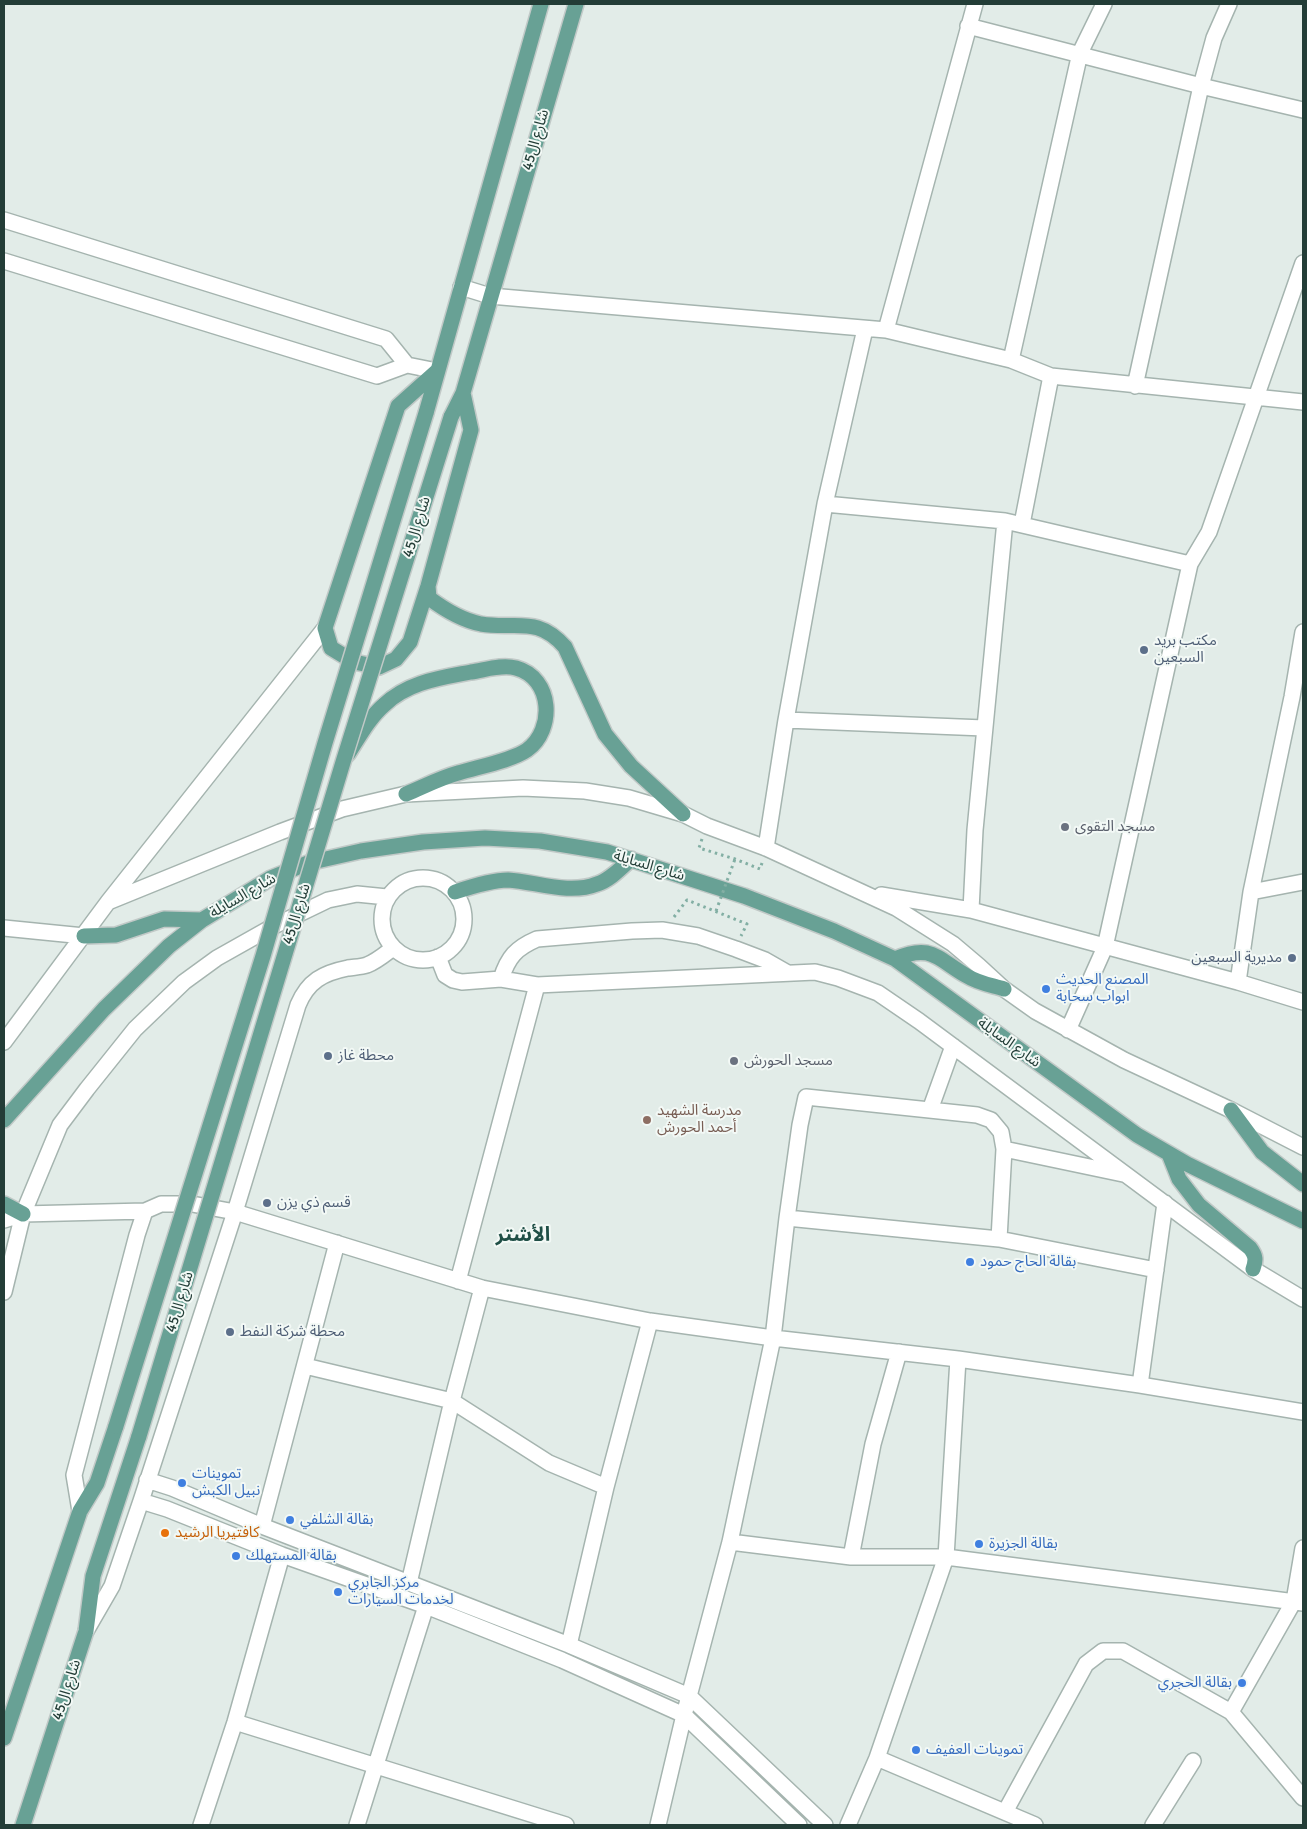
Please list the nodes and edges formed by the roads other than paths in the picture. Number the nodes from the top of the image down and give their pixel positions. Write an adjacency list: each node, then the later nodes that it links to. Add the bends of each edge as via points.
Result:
1 (541, 4): 13 (main road, شارع ال45)
2 (576, 4): 15 (main road, شارع ال45)
3 (975, 4): 6 (street)
4 (1104, 4): 7 (street)
5 (1229, 4): 8 (street, via 1214,38)
6 (968, 26): 7 (street); 17 (street)
7 (1080, 53): 8 (street); 18 (street)
8 (1201, 86): 9 (street); 22 (street)
9 (1303, 110)
10 (4, 220): 19 (street, via 386,339)
11 (4, 261): 19 (street, via 377,376)
12 (1303, 263): 14 (street)
13 (461, 287): 15 (street); 20 (main road, شارع ال45)
14 (1299, 293): 24 (street)
15 (490, 296): 16 (street); 23 (main road, شارع ال45)
16 (865, 329): 17 (street); 26 (street)
17 (886, 330): 18 (street)
18 (1011, 360): 21 (street)
19 (407, 365): 20 (street)
20 (437, 371): 31 (main road, via 398,406); 98 (main road, شارع ال45, bridge, via 254,984 116,1426 98,1483)
21 (1052, 376): 22 (street); 28 (street)
22 (1135, 386): 24 (street)
23 (463, 394): 30 (main road, via 471,430); 35 (main road, شارع ال45, bridge, via 451,417)
24 (1255, 397): 25 (street); 29 (street, via 1209,532)
25 (1303, 402)
26 (825, 504): 27 (street); 33 (street)
27 (1005, 520): 28 (street); 34 (street)
28 (1022, 524): 29 (street)
29 (1190, 564): 50 (street)
30 (428, 586): 31 (main road, via 410,642 396,659 379,666 354,662 331,648); 37 (main road, via 429,598 454,615 483,624 539,627 557,638 605,734 631,766)
31 (325, 628): 45 (street)
32 (1303, 632): 42 (street)
33 (786, 720): 34 (street); 38 (street)
34 (984, 728): 46 (street)
35 (344, 759): 36 (main road, via 382,705 414,685 505,666 526,672 535,680 542,689 547,712 541,734 530,747 516,756 456,773); 108 (main road, شارع ال45, bridge, via 139,1436 93,1576)
36 (406, 794): 37 (street, via 523,788 585,791 629,798); 45 (street, via 342,809)
37 (683, 814): 38 (street)
38 (766, 848): 43 (street)
39 (632, 859): 41 (main road, via 608,879 583,888 508,880); 47 (main road, شارع السايلة, via 540,841 485,838 415,843 308,863 271,878); 53 (main road, شارع السايلة, via 834,930)
40 (1303, 882): 42 (street)
41 (455, 892): 44 (street, via 447,884 426,877 403,882); 52 (street, via 463,910 463,929 458,941)
42 (1251, 892): 56 (street)
43 (865, 893): 46 (street); 58 (street, via 939,934)
44 (387, 897): 51 (street, via 382,907 382,929); 75 (street, via 357,894 328,900 272,927 184,982 136,1029 60,1126)
45 (108, 902): 49 (street)
46 (971, 910): 50 (street)
47 (202, 920): 49 (main road, via 164,919 116,935); 65 (main road, شارع السايلة, via 169,946 104,1009)
48 (4, 928): 49 (street)
49 (84, 936): 61 (street)
50 (1105, 947): 56 (street); 60 (street)
51 (393, 948): 52 (street, via 414,959); 74 (street, via 365,966 338,970 313,981 303,992)
52 (438, 958): 55 (street, via 445,975 453,980)
53 (895, 959): 58 (main road, via 920,951 931,954 979,982); 68 (main road, شارع السايلة, via 1119,1123)
54 (786, 972): 55 (street, via 758,957 698,936 647,930 537,939 514,952); 57 (street); 62 (street, via 815,972 878,993)
55 (500, 979): 57 (street)
56 (1238, 982): 59 (street)
57 (538, 985): 83 (street)
58 (1004, 989): 60 (street)
59 (1303, 1002)
60 (1068, 1030): 64 (street)
61 (4, 1042)
62 (953, 1046): 63 (street); 69 (street)
63 (930, 1110): 67 (street, via 977,1115 991,1120 1001,1132); 76 (street, via 806,1097)
64 (1231, 1110): 66 (street); 70 (main road, via 1262,1152)
65 (4, 1120)
66 (1303, 1147)
67 (1004, 1149): 69 (street); 79 (street)
68 (1169, 1154): 78 (main road, شارع السايلة); 81 (main road, via 1179,1179 1198,1205 1255,1254)
69 (1128, 1175): 71 (street)
70 (1303, 1184)
71 (1165, 1203): 81 (street); 82 (street)
72 (4, 1204): 75 (main road)
73 (145, 1211): 74 (street, via 161,1204 192,1204); 75 (street); 98 (street, via 74,1475)
74 (235, 1212): 80 (street); 95 (street)
75 (23, 1214): 77 (street); 85 (street)
76 (787, 1218): 79 (street); 88 (street)
77 (4, 1220)
78 (1303, 1222)
79 (999, 1239): 82 (street)
80 (337, 1243): 83 (street); 91 (street)
81 (1253, 1269): 86 (street)
82 (1156, 1270): 92 (street)
83 (458, 1281): 84 (street)
84 (482, 1288): 87 (street); 93 (street)
85 (4, 1292)
86 (1303, 1299)
87 (650, 1321): 88 (street); 96 (street)
88 (773, 1338): 89 (street); 100 (street)
89 (899, 1352): 90 (street); 103 (street, via 873,1444)
90 (958, 1359): 92 (street); 104 (street)
91 (304, 1366): 93 (street); 99 (street)
92 (1140, 1385): 94 (street)
93 (452, 1402): 96 (street, via 549,1462); 105 (street)
94 (1303, 1412)
95 (147, 1480): 97 (street); 99 (street)
96 (606, 1487): 109 (street)
97 (141, 1501): 102 (street); 108 (street, via 112,1586)
98 (80, 1511): 114 (main road, شارع ال45)
99 (262, 1526): 105 (street)
100 (730, 1542): 103 (street); 110 (street)
101 (1303, 1548): 106 (street)
102 (282, 1555): 107 (street); 113 (street)
103 (851, 1557): 104 (street)
104 (946, 1557): 106 (street); 115 (street)
105 (409, 1584): 109 (street)
106 (1298, 1602): 111 (street)
107 (426, 1606): 112 (street, via 562,1660); 117 (street)
108 (86, 1631): 120 (main road, شارع ال45)
109 (569, 1645): 110 (street)
110 (689, 1696): 112 (street); 126 (street)
111 (1231, 1712): 118 (street); 119 (street, via 1124,1651 1103,1651 1086,1664)
112 (684, 1715): 124 (street); 125 (street)
113 (235, 1722): 117 (street); 121 (street)
114 (4, 1738)
115 (877, 1758): 119 (street); 127 (street)
116 (1193, 1761): 129 (street)
117 (375, 1765): 122 (street); 123 (street)
118 (1303, 1798)
119 (1005, 1812): 128 (street)
120 (23, 1825)
121 (201, 1825)
122 (357, 1825)
123 (566, 1825)
124 (658, 1825)
125 (799, 1825)
126 (825, 1825)
127 (848, 1825)
128 (1035, 1825)
129 (1153, 1825)

